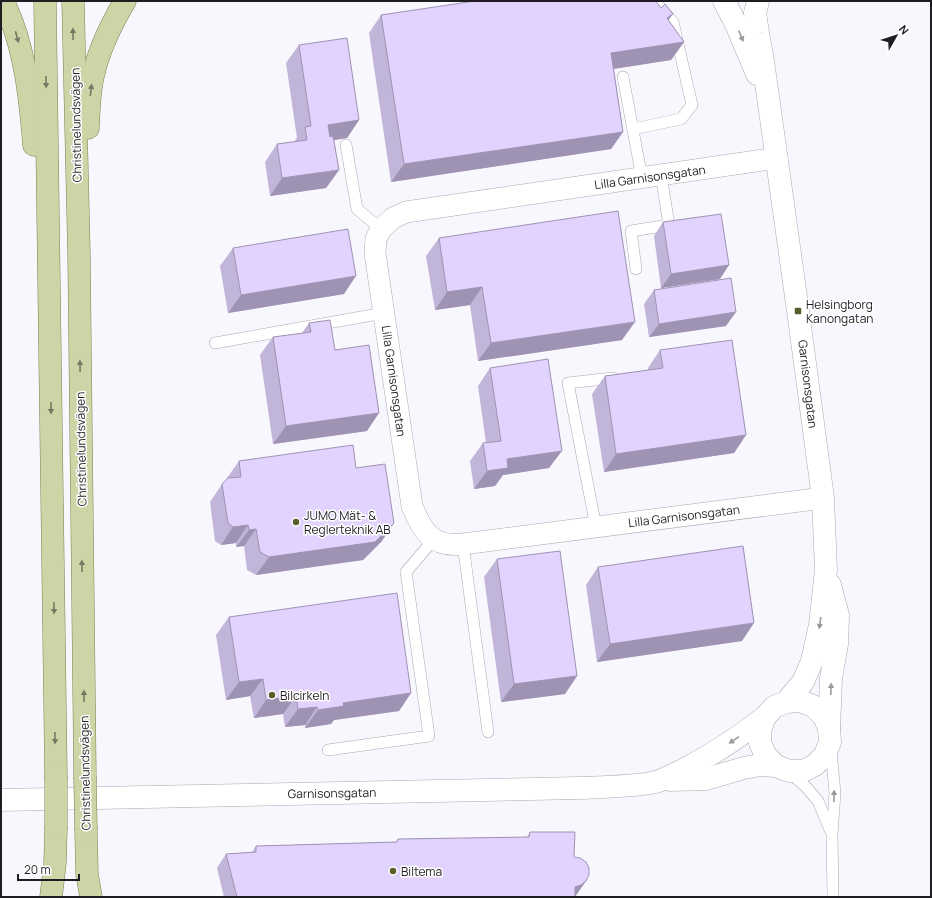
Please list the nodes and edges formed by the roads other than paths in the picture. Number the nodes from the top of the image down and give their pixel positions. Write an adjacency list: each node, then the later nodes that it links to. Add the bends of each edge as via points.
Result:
1 (2, 1): 18 (main road, one-way to 18, via 16,33 29,94)
2 (45, 1): 18 (main road, one-way to 18)
3 (72, 1): 15 (main road, Christinelundsvägen, one-way to 3)
4 (125, 1): 15 (main road, one-way to 4, via 94,73 102,46)
5 (654, 1): 10 (lane, via 673,22 692,105 681,119)
6 (724, 1): 9 (street, Garnisonsgatan, one-way to 9)
7 (758, 1): 9 (street, Garnisonsgatan, via 755,13)
8 (623, 77): 10 (lane)
9 (768, 103): 12 (street, Garnisonsgatan)
10 (633, 129): 13 (lane)
11 (346, 145): 14 (lane, via 357,209)
12 (777, 158): 13 (street, Lilla Garnisonsgatan); 21 (street, Garnisonsgatan)
13 (652, 176): 14 (street, Lilla Garnisonsgatan, via 406,212 393,218); 16 (lane, via 669,225 631,231)
14 (381, 229): 17 (street, Lilla Garnisonsgatan, via 376,239 375,253)
15 (79, 255): 36 (main road, Christinelundsvägen, one-way to 15, bridge, via 87,874 85,777)
16 (636, 269)
17 (384, 313): 19 (lane); 23 (street, Lilla Garnisonsgatan, via 412,506 418,522)
18 (50, 341): 35 (main road, one-way to 35, bridge, via 56,777 55,863)
19 (215, 343)
20 (613, 378): 22 (lane, via 568,383)
21 (823, 498): 22 (street, Lilla Garnisonsgatan); 25 (street, Garnisonsgatan)
22 (596, 527): 24 (street, Lilla Garnisonsgatan)
23 (434, 539): 24 (street, Lilla Garnisonsgatan, via 440,543); 30 (lane, via 406,572 429,736)
24 (463, 544): 28 (lane)
25 (826, 570): 26 (street, Garnisonsgatan, one-way to 26, via 820,625 812,661 803,682); 29 (street, Garnisonsgatan, one-way to 25, via 831,678 837,644 838,616)
26 (786, 702): 27 (street, Garnisonsgatan, via 774,707); 29 (street, via 800,701 813,706 823,716)
27 (765, 717): 31 (street, via 760,730 760,743 766,756); 32 (street, Garnisonsgatan, one-way to 32, via 717,752)
28 (488, 732)
29 (830, 735): 31 (street, Garnisonsgatan, via 825,755 815,765 802,771); 34 (lane, one-way to 29, via 834,793)
30 (328, 750)
31 (782, 769): 32 (street, Garnisonsgatan, via 760,765 706,779); 34 (lane, via 806,787 818,801)
32 (662, 780): 33 (street, Garnisonsgatan, via 622,786)
33 (1, 800)
34 (832, 834): 37 (lane)
35 (51, 897)
36 (91, 897)
37 (833, 897)

